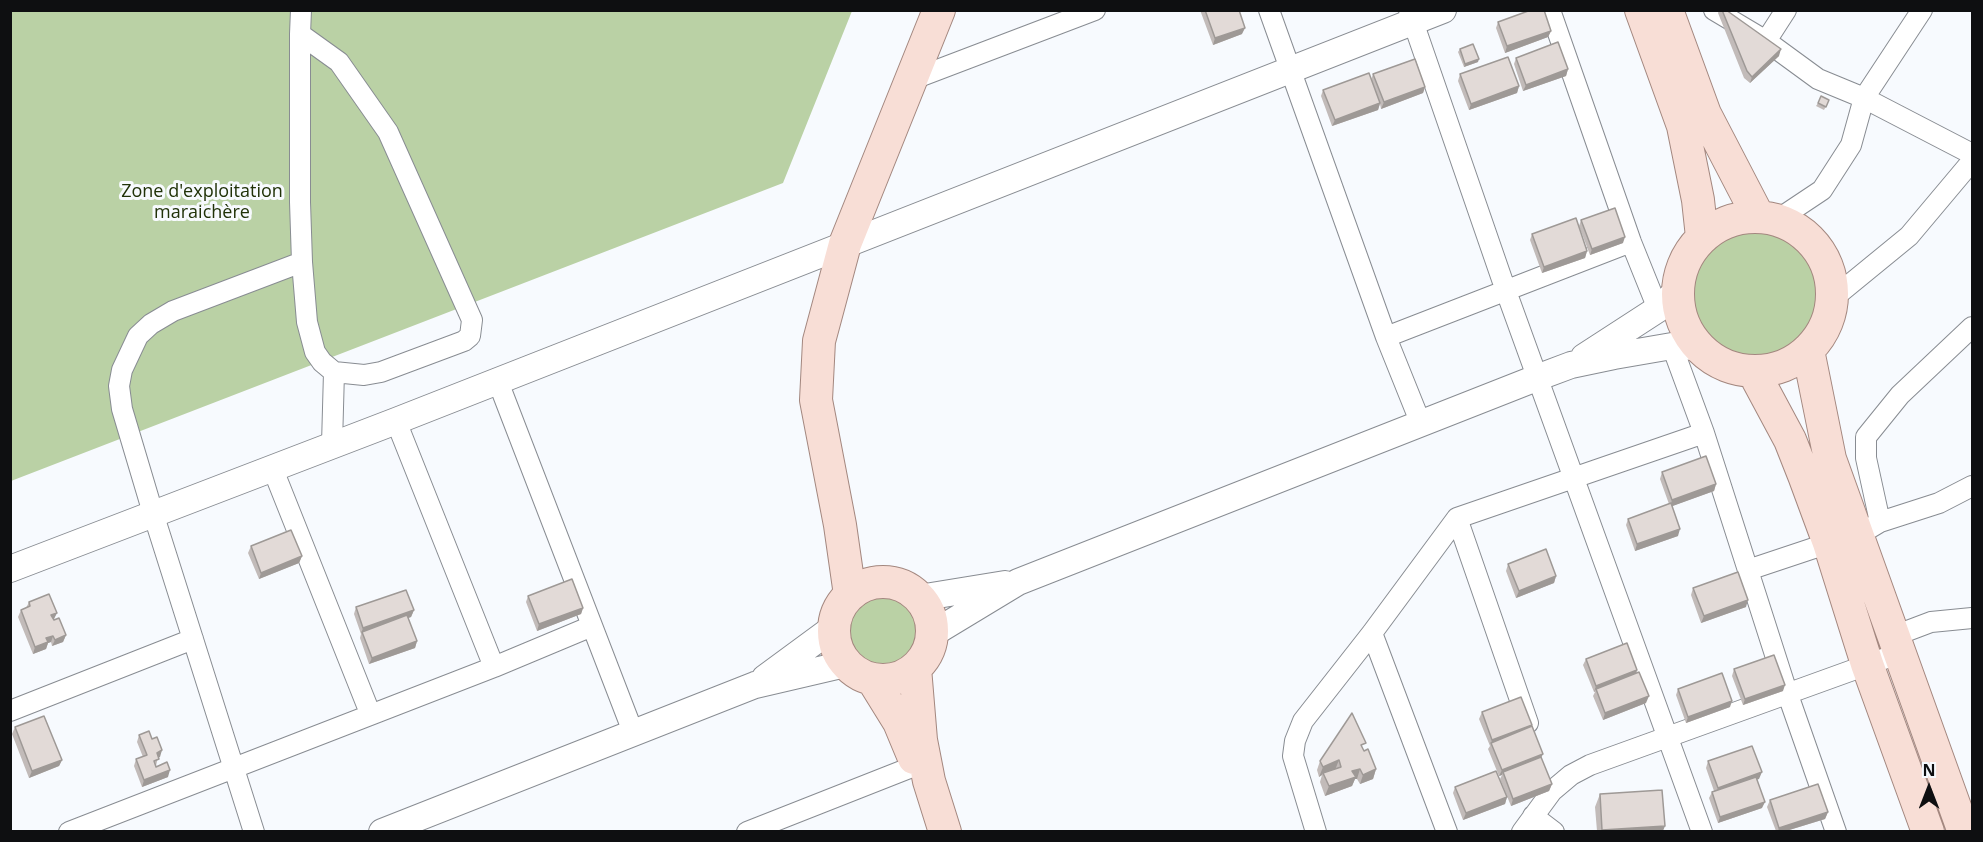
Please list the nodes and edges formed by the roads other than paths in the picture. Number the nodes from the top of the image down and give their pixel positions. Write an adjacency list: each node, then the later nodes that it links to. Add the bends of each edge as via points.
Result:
1 (301, 10): 12 (street)
2 (939, 10): 15 (main road)
3 (1095, 10): 15 (street)
4 (1269, 10): 14 (street)
5 (1443, 10): 11 (street)
6 (1550, 10): 21 (street)
7 (1714, 10): 13 (street)
8 (1786, 10): 13 (street)
9 (1922, 10): 16 (street)
10 (1661, 11): 19 (main road, via 1714,135); 20 (main road)
11 (1411, 16): 14 (street); 24 (street)
12 (300, 34): 23 (street); 33 (street, via 339,62 388,132 472,320 470,336 381,372)
13 (1766, 41): 16 (street, via 1818,79)
14 (1291, 70): 22 (street); 28 (street)
15 (911, 80): 22 (main road)
16 (1864, 98): 17 (street); 19 (street, via 1851,145 1822,190)
17 (1972, 154)
18 (1972, 161): 26 (street, via 1909,236)
19 (1768, 218): 20 (main road, via 1738,218); 26 (main road, via 1794,227 1816,246 1829,271)
20 (1702, 237): 25 (main road, via 1684,262)
21 (1631, 242): 24 (street); 25 (street)
22 (845, 244): 35 (street); 45 (main road, via 819,341 816,368 819,427)
23 (302, 262): 33 (street, via 310,338 322,362); 43 (street, via 173,311 138,336 118,386)
24 (1506, 291): 28 (street); 34 (street)
25 (1667, 300): 29 (main road, via 1679,311 1686,330); 31 (street)
26 (1832, 300): 30 (main road, via 1825,327)
27 (1972, 327): 46 (street, via 1900,395 1866,437)
28 (1386, 337): 37 (street)
29 (1685, 346): 31 (street); 32 (main road, via 1723,364); 38 (street)
30 (1808, 350): 32 (main road, via 1792,362); 46 (main road, via 1823,434)
31 (1571, 365): 34 (street)
32 (1753, 371): 46 (main road, via 1790,440)
33 (334, 372): 39 (street)
34 (1539, 377): 37 (street); 41 (street)
35 (497, 379): 36 (street); 54 (street)
36 (396, 421): 39 (street); 62 (street)
37 (1421, 424): 50 (street)
38 (1704, 433): 41 (street); 48 (street)
39 (332, 444): 40 (street)
40 (272, 467): 43 (street); 68 (street)
41 (1575, 478): 44 (street); 71 (street)
42 (1972, 486): 46 (street, via 1939,503)
43 (153, 513): 47 (street); 58 (street)
44 (1457, 518): 56 (street); 70 (street)
45 (840, 525): 49 (main road); 51 (main road)
46 (1856, 533): 48 (street); 59 (main road); 61 (main road)
47 (10, 569)
48 (1748, 570): 66 (street)
49 (885, 582): 51 (main road, via 866,585); 52 (main road, via 904,587)
50 (1018, 582): 52 (street); 57 (street)
51 (850, 595): 55 (main road, via 838,610)
52 (920, 598): 57 (main road, via 929,615)
53 (1972, 617): 59 (street, via 1931,622)
54 (592, 626): 62 (street); 69 (street)
55 (833, 628): 60 (main road, via 836,647); 65 (street)
56 (1372, 633): 82 (street, via 1303,721 1295,741 1296,774); 83 (street)
57 (932, 634): 63 (main road, via 927,653)
58 (193, 639): 67 (street); 72 (street)
59 (1897, 645): 61 (street); 88 (main road)
60 (845, 664): 64 (main road); 65 (street)
61 (1867, 664): 66 (street); 87 (main road)
62 (494, 667): 68 (street)
63 (915, 668): 64 (main road, via 888,680); 74 (main road)
64 (873, 680): 74 (main road, via 899,722)
65 (755, 685): 69 (street)
66 (1787, 693): 71 (street); 86 (street)
67 (10, 711)
68 (370, 713): 72 (street)
69 (633, 732): 80 (street)
70 (1533, 736)
71 (1668, 737): 75 (street, via 1590,765); 85 (street)
72 (235, 766): 78 (street); 79 (street)
73 (1545, 769): 75 (street)
74 (923, 773): 77 (street); 81 (main road)
75 (1552, 791): 76 (street)
76 (1527, 824): 84 (street)
77 (754, 830)
78 (69, 831)
79 (254, 831)
80 (382, 831)
81 (945, 831)
82 (1316, 831)
83 (1447, 831)
84 (1554, 831)
85 (1702, 831)
86 (1836, 831)
87 (1928, 831)
88 (1964, 831)

